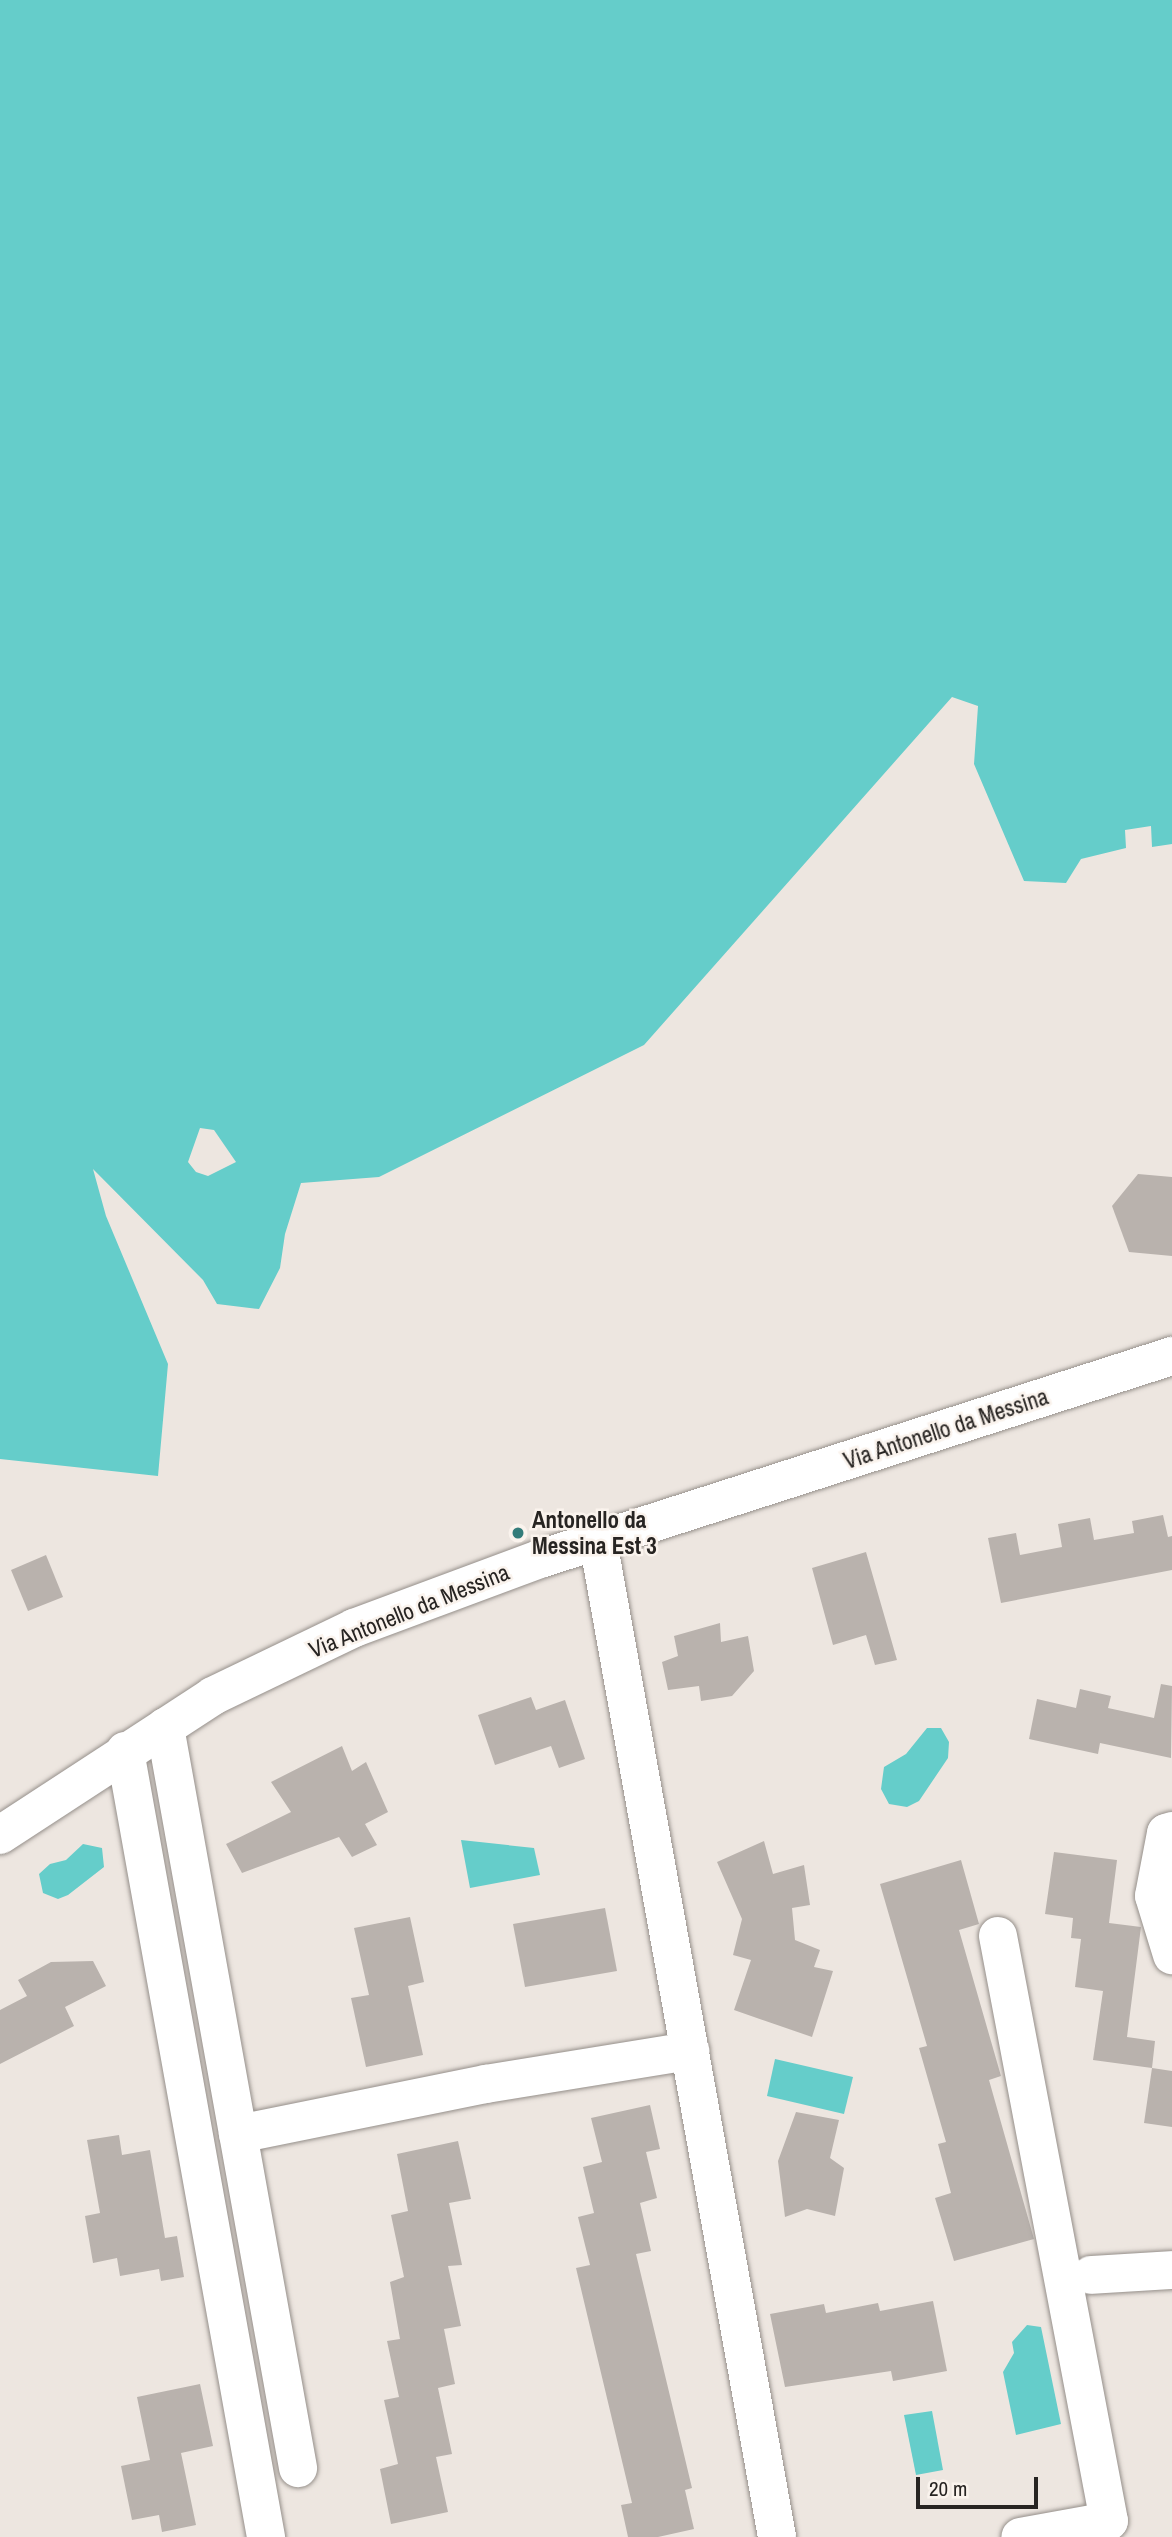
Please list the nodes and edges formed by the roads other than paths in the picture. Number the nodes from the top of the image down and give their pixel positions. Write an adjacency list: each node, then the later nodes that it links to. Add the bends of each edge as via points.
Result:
1 (1172, 1356): 2 (main road, Via Antonello da Messina)
2 (598, 1541): 3 (main road, Via Antonello da Messina, via 354,1628 213,1696); 9 (main road)
3 (164, 1727): 4 (main road, Via Antonello da Messina); 10 (main road)
4 (125, 1751): 6 (main road, Via Antonello da Messina); 14 (main road)
5 (1172, 1831): 8 (main road, via 1166,1833 1154,1896)
6 (0, 1835)
7 (998, 1936): 16 (main road, via 1109,2521)
8 (1172, 1955)
9 (690, 2050): 10 (main road, via 486,2084); 15 (main road)
10 (238, 2134): 13 (main road)
11 (1172, 2270): 12 (main road)
12 (1091, 2275)
13 (298, 2468)
14 (266, 2537)
15 (777, 2537)
16 (1020, 2537)

